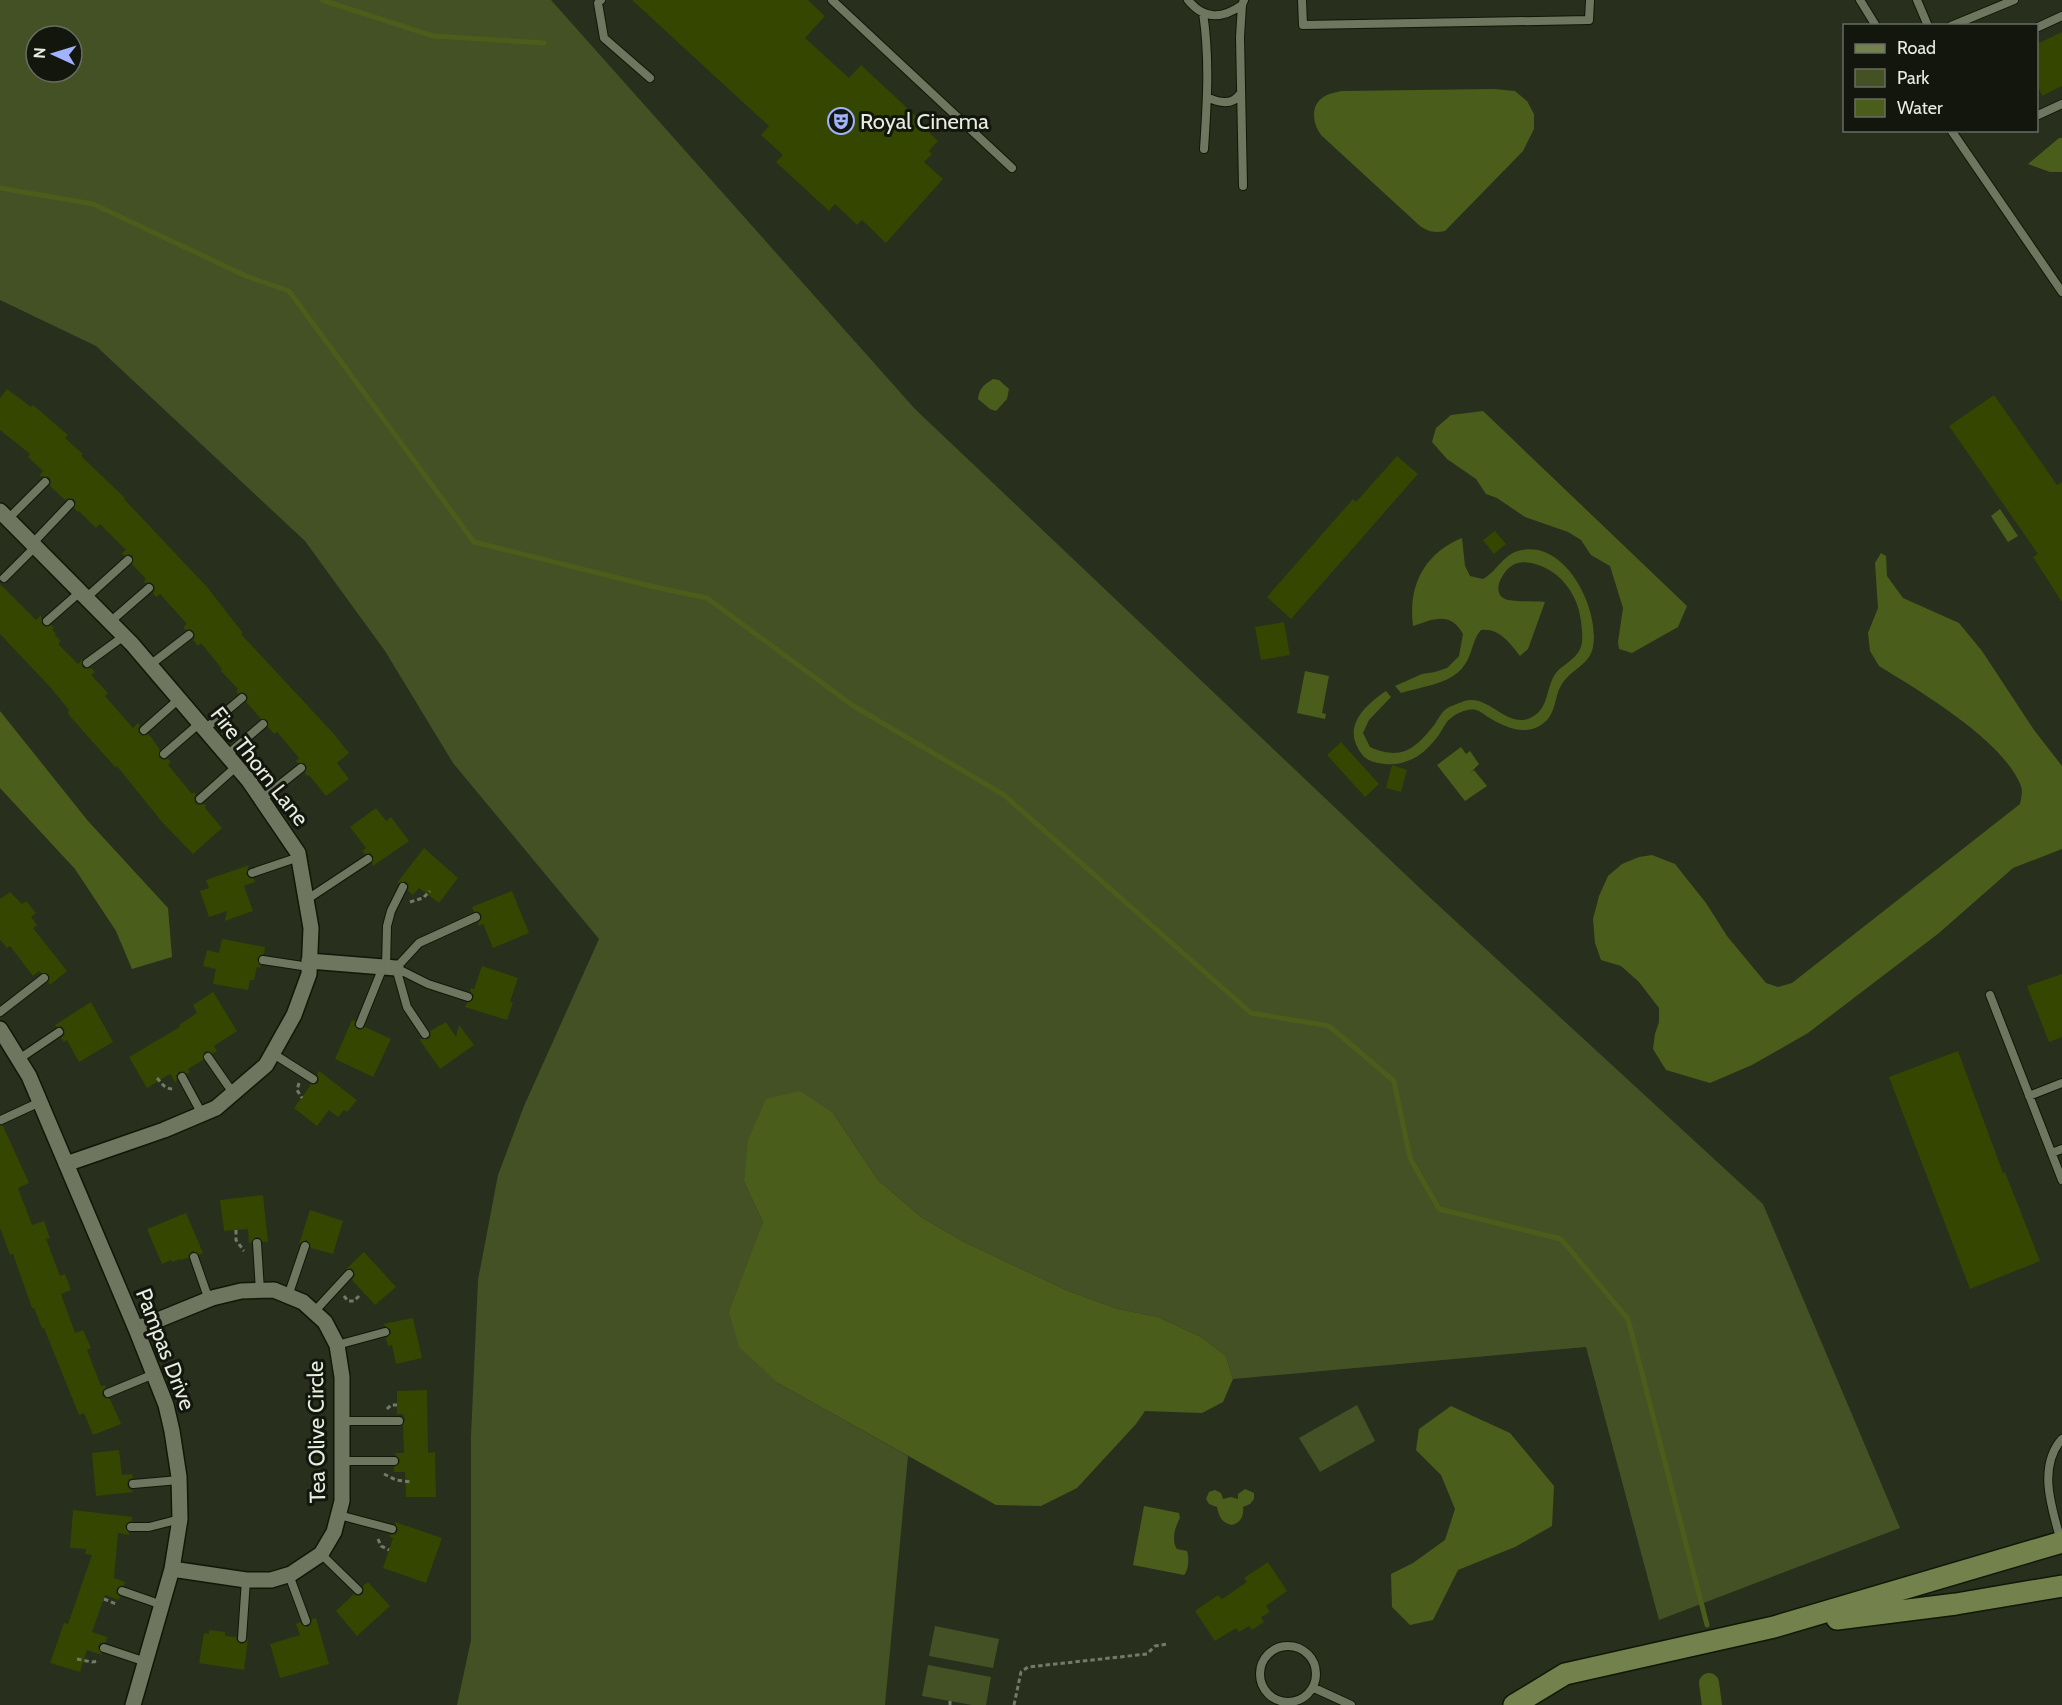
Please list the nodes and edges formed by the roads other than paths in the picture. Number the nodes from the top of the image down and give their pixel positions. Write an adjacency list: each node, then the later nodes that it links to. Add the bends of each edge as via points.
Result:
1 (601, 0): 16 (lane, via 598,3 604,38)
2 (832, 0): 23 (lane)
3 (1188, 0): 10 (lane)
4 (1302, 0): 5 (lane, via 1303,25 1590,20)
5 (1590, 0)
6 (1860, 0): 12 (lane)
7 (1917, 0): 13 (lane)
8 (2014, 0): 14 (lane)
9 (1243, 2): 10 (lane, via 1223,15); 17 (lane)
10 (1203, 13): 18 (lane)
11 (2062, 16): 15 (lane)
12 (1875, 24)
13 (1927, 24)
14 (1956, 24)
15 (2038, 28)
16 (650, 78)
17 (1241, 93): 18 (lane, via 1227,103); 24 (lane)
18 (1208, 98): 22 (lane)
19 (2062, 104): 20 (lane)
20 (2038, 116)
21 (1952, 132): 25 (lane)
22 (1204, 149)
23 (1012, 168)
24 (1243, 186)
25 (2062, 292)
26 (45, 482): 28 (lane)
27 (70, 504): 29 (lane)
28 (4, 515): 29 (street, Fire Thorn Lane)
29 (34, 545): 31 (lane); 33 (street, Fire Thorn Lane)
30 (128, 560): 33 (lane)
31 (4, 578)
32 (149, 588): 35 (lane)
33 (83, 595): 34 (lane); 35 (street, Fire Thorn Lane)
34 (47, 621)
35 (110, 622): 37 (street, Fire Thorn Lane)
36 (189, 635): 39 (lane)
37 (124, 636): 38 (lane); 39 (street, Fire Thorn Lane)
38 (87, 663)
39 (150, 665): 40 (street, Fire Thorn Lane)
40 (179, 699): 43 (street, Fire Thorn Lane); 44 (lane)
41 (243, 699): 43 (lane)
42 (263, 724): 46 (lane)
43 (202, 726): 45 (lane); 46 (street, Fire Thorn Lane)
44 (144, 730)
45 (164, 754)
46 (232, 761): 48 (lane); 49 (street, Fire Thorn Lane)
47 (301, 768): 49 (lane)
48 (200, 799)
49 (262, 799): 50 (street, Fire Thorn Lane)
50 (299, 857): 52 (lane); 54 (street, Fire Thorn Lane)
51 (368, 859): 54 (lane)
52 (252, 873)
53 (404, 887): 58 (lane, via 387,926)
54 (306, 900): 57 (street, Fire Thorn Lane)
55 (476, 917): 58 (lane, via 419,943)
56 (263, 960): 57 (lane)
57 (309, 964): 58 (street); 68 (street, Fire Thorn Lane, via 294,1015)
58 (389, 968): 61 (lane); 63 (lane); 66 (lane)
59 (44, 978): 62 (lane)
60 (1990, 995): 75 (lane)
61 (468, 997)
62 (0, 1012)
63 (360, 1024)
64 (0, 1029): 67 (street, Pampas Drive)
65 (59, 1032): 70 (lane)
66 (425, 1034)
67 (4, 1045): 70 (street, Pampas Drive)
68 (272, 1053): 72 (lane); 74 (street, Fire Thorn Lane, via 266,1065)
69 (208, 1057): 74 (lane)
70 (19, 1059): 76 (street, Pampas Drive)
71 (182, 1077): 77 (lane)
72 (313, 1079)
73 (2062, 1083): 75 (lane)
74 (233, 1093): 77 (street, Fire Thorn Lane)
75 (2029, 1096): 80 (lane)
76 (40, 1102): 78 (lane); 81 (street, Pampas Drive)
77 (202, 1114): 81 (street, Fire Thorn Lane)
78 (1, 1120)
79 (2062, 1149): 80 (lane)
80 (2052, 1153): 82 (lane)
81 (66, 1164): 91 (street, Pampas Drive)
82 (2062, 1180)
83 (257, 1243): 87 (lane)
84 (305, 1246): 88 (lane)
85 (194, 1257): 89 (lane)
86 (349, 1274): 90 (lane)
87 (260, 1290): 88 (street, Tea Olive Circle); 89 (street, Tea Olive Circle)
88 (288, 1296): 90 (street, Tea Olive Circle)
89 (209, 1300): 91 (street, Tea Olive Circle)
90 (314, 1312): 93 (street, Tea Olive Circle, via 325,1322)
91 (136, 1329): 94 (street, Pampas Drive)
92 (385, 1332): 93 (lane)
93 (337, 1345): 96 (street, Tea Olive Circle)
94 (154, 1374): 95 (lane); 101 (street, Pampas Drive, via 166,1405)
95 (108, 1394)
96 (342, 1421): 97 (lane); 99 (street, Tea Olive Circle)
97 (399, 1421)
98 (2062, 1438): 107 (lane, via 2048,1469 2050,1499)
99 (342, 1461): 100 (lane); 103 (street, Tea Olive Circle)
100 (394, 1461)
101 (179, 1480): 102 (lane); 104 (street, Pampas Drive)
102 (133, 1484)
103 (339, 1515): 106 (lane); 108 (street, Tea Olive Circle)
104 (180, 1519): 105 (lane); 109 (street, Pampas Drive)
105 (131, 1527)
106 (392, 1529)
107 (2062, 1544): 117 (street)
108 (321, 1554): 110 (street, Tea Olive Circle); 113 (lane)
109 (172, 1569): 111 (street, Tea Olive Circle); 115 (street, Pampas Drive)
110 (289, 1575): 111 (street, Tea Olive Circle); 116 (lane)
111 (246, 1580): 118 (lane)
112 (2062, 1586): 117 (street)
113 (358, 1590)
114 (122, 1591): 115 (lane)
115 (162, 1605): 120 (street, Pampas Drive)
116 (306, 1621)
117 (1774, 1628): 126 (street, via 1565,1674)
118 (242, 1638)
119 (104, 1648): 120 (lane)
120 (146, 1662): 123 (street, Pampas Drive)
121 (1314, 1688): 121 (lane, via 1314,1661 1299,1648 1279,1647 1267,1654 1260,1666 1260,1680 1266,1693 1277,1701 1298,1701); 122 (lane)
122 (1328, 1695): 124 (lane); 125 (lane)
123 (134, 1705)
124 (1339, 1705)
125 (1351, 1705)
126 (1514, 1705)

